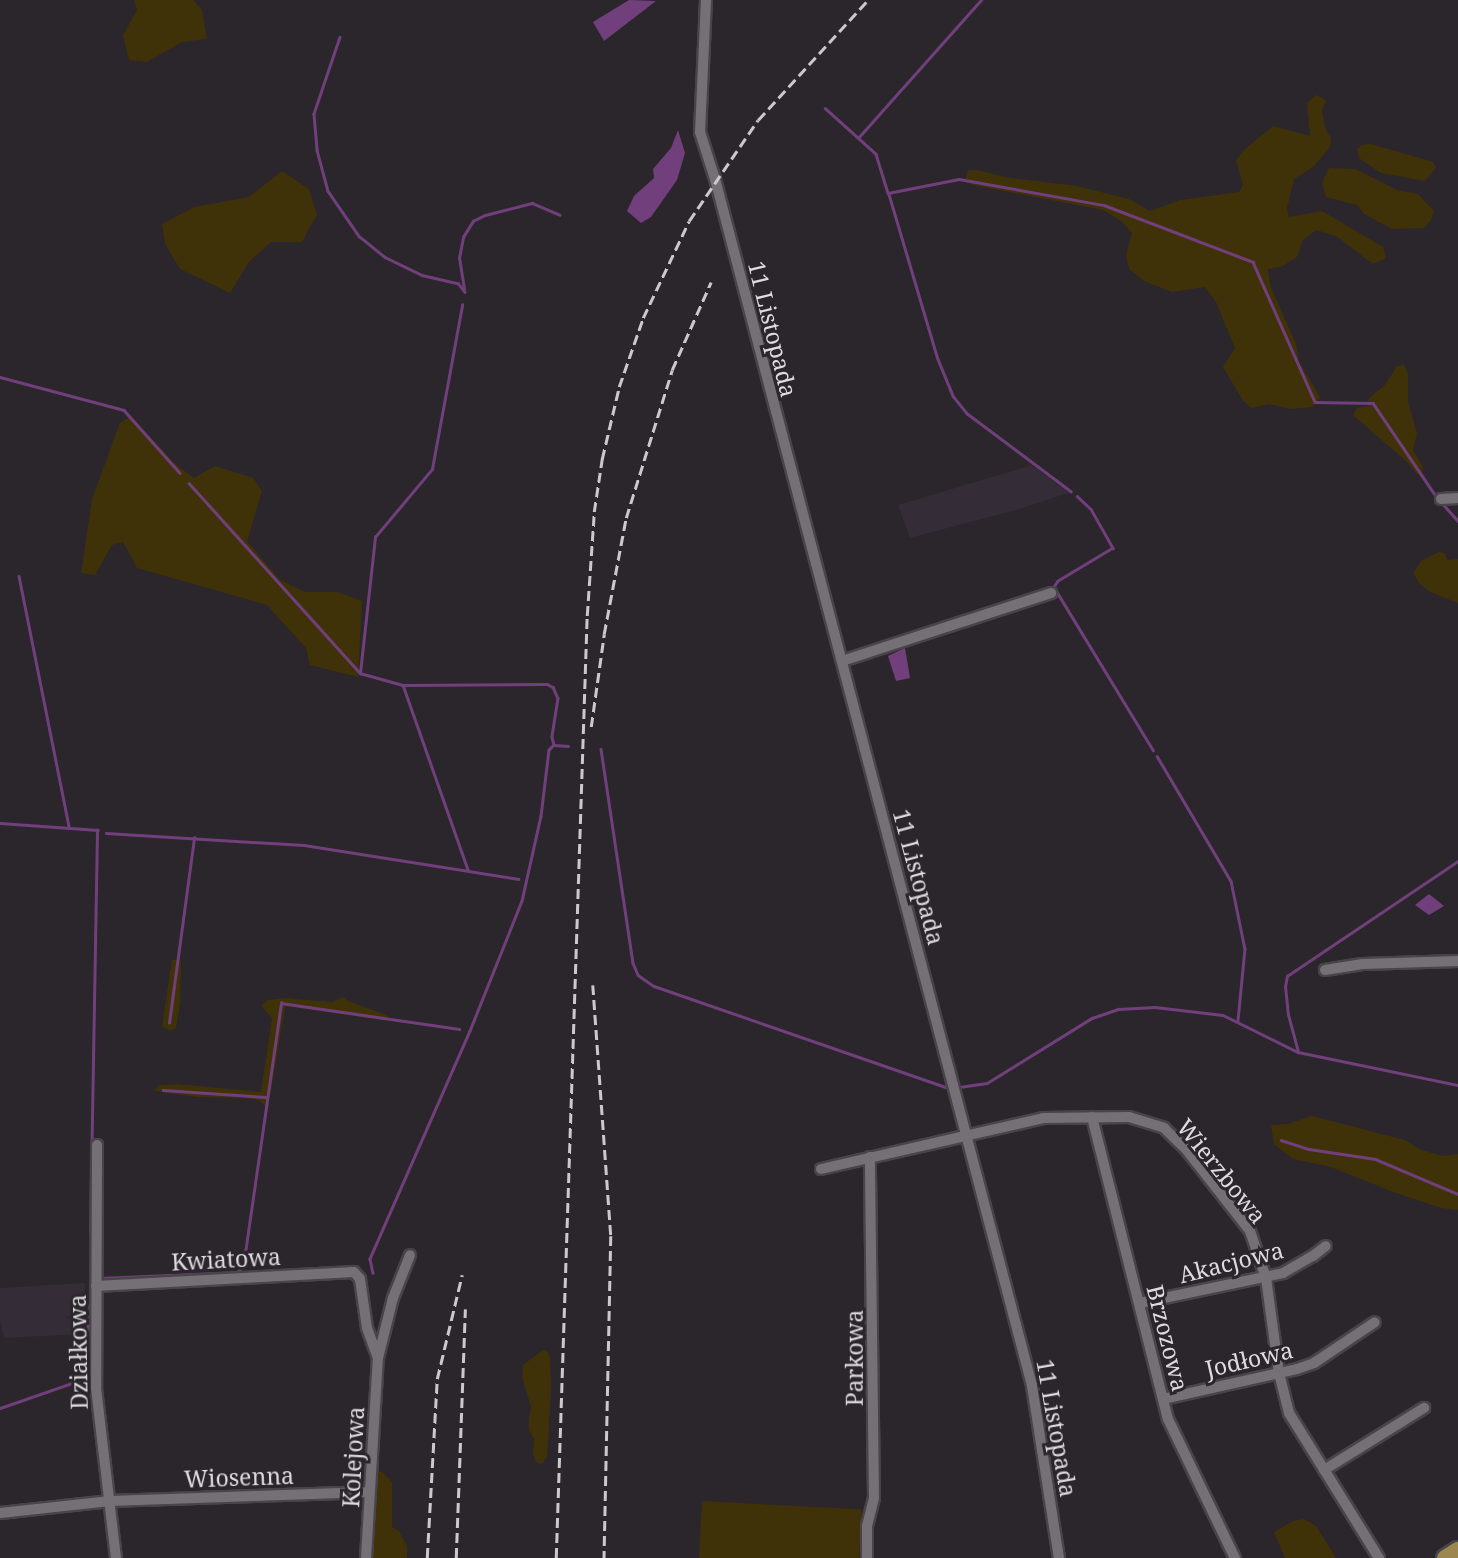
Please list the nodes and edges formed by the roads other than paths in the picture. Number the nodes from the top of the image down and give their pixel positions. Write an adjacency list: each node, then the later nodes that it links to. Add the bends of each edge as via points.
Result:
1 (706, 0): 5 (street, 11 Listopada, via 700,132)
2 (1458, 498): 3 (street)
3 (1441, 499)
4 (1051, 593): 5 (street)
5 (842, 661): 9 (street, 11 Listopada)
6 (1458, 961): 7 (street)
7 (1325, 970)
8 (1092, 1117): 9 (street, Wierzbowa, via 1029,1120); 16 (street, Wierzbowa, via 1142,1119 1171,1132 1250,1231); 18 (street, Brzozowa)
9 (967, 1134): 11 (street, Wierzbowa); 32 (street, 11 Listopada, via 1032,1386)
10 (97, 1145): 17 (street, Działkowa)
11 (870, 1157): 12 (street, Wierzbowa); 31 (street, Parkowa, via 874,1489)
12 (821, 1169)
13 (1326, 1246): 16 (street, Akacjowa, via 1295,1267)
14 (410, 1255): 20 (street, Kolejowa)
15 (358, 1274): 17 (street, Kwiatowa); 20 (street, Kolejowa, via 367,1328)
16 (1266, 1278): 18 (street, Akacjowa); 21 (street, Wierzbowa)
17 (96, 1286): 26 (street, Działkowa, via 96,1388)
18 (1140, 1303): 22 (street, Brzozowa)
19 (1375, 1322): 21 (street, Jodłowa, via 1314,1363)
20 (378, 1358): 25 (street, Kolejowa)
21 (1279, 1373): 22 (street, Jodłowa); 24 (street, Wierzbowa, via 1293,1421)
22 (1163, 1399): 33 (street, Brzozowa, via 1173,1432)
23 (1424, 1408): 24 (street)
24 (1324, 1470): 34 (street, Wierzbowa)
25 (370, 1492): 26 (street, Wiosenna); 30 (street, Kolejowa)
26 (110, 1501): 27 (street, Wiosenna); 29 (street, Działkowa)
27 (0, 1513)
28 (1458, 1550): 35 (main road); 36 (main road)
29 (116, 1558)
30 (366, 1558)
31 (867, 1558)
32 (1059, 1558)
33 (1235, 1558)
34 (1379, 1558)
35 (1445, 1558)
36 (1451, 1558)

